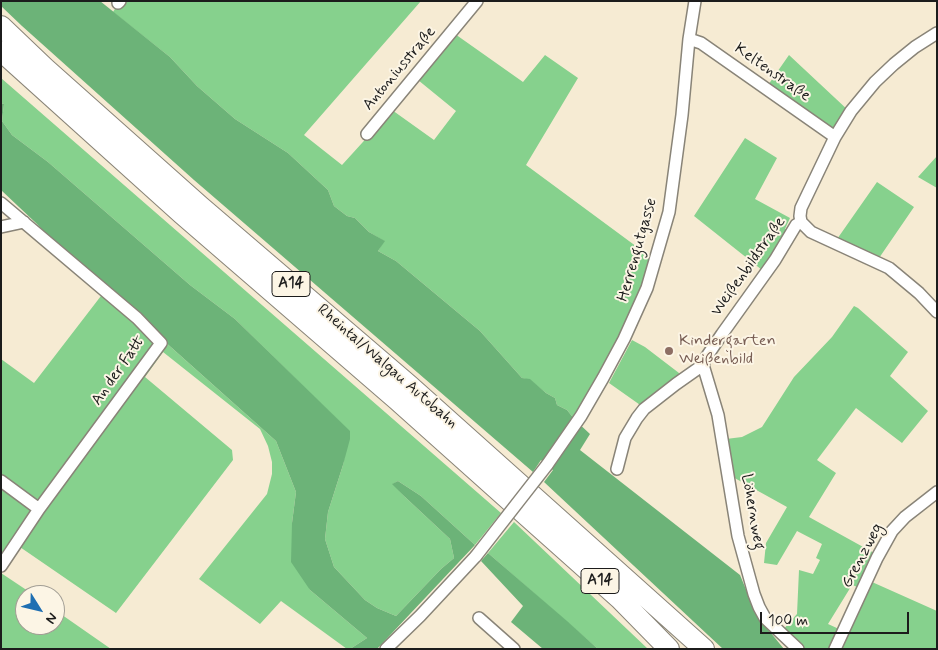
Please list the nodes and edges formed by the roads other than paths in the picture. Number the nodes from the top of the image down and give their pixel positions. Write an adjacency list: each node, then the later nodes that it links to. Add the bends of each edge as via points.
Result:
1 (477, 1): 7 (street, Antoniusstraße)
2 (695, 1): 5 (street, Herrengutgasse)
3 (1, 26): 24 (highway, Rheintal/Walgau Autobahn / A14, via 193,200 409,385)
4 (937, 33): 8 (street, Weißenbildstraße, via 915,47 876,82 851,111)
5 (689, 38): 8 (street, Keltenstraße, via 702,43); 21 (street, Herrengutgasse, bridge, via 669,212 635,317 581,416 550,461 476,556)
6 (1, 51): 23 (highway, Rheintal/Walgau Autobahn / A14, via 542,529 620,599)
7 (367, 134)
8 (835, 137): 11 (street, Weißenbildstraße, via 801,208)
9 (1, 203): 10 (street, An der Fatt)
10 (24, 222): 12 (street); 18 (street, An der Fatt, via 161,342)
11 (801, 222): 13 (street, via 811,232 889,268); 14 (street, Weißenbildstraße)
12 (1, 227)
13 (937, 312)
14 (703, 365): 15 (street, Weißenbildstraße, via 640,414 625,438); 25 (street, Löhernweg, via 718,415 738,536 754,594 765,618)
15 (616, 469)
16 (1, 481): 18 (street)
17 (937, 492): 26 (street, Grenzweg, via 892,531)
18 (39, 509): 19 (street, An der Fatt)
19 (1, 566)
20 (479, 618): 22 (street)
21 (386, 649)
22 (514, 649)
23 (669, 649)
24 (704, 649)
25 (798, 649)
26 (835, 649)

